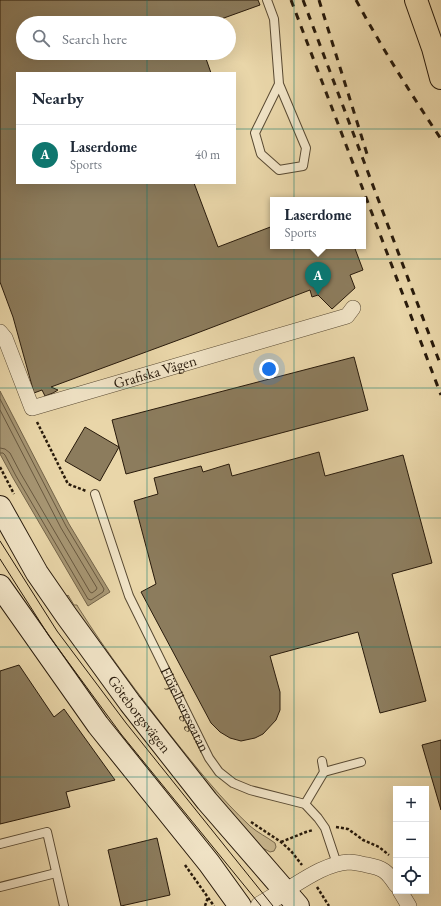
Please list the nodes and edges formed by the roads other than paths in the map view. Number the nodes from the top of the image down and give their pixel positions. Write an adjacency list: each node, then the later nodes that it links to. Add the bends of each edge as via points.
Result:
1 (267, 0): 4 (lane, via 274,18)
2 (416, 0): 3 (highway)
3 (441, 78)
4 (279, 84): 4 (lane, via 255,133 261,154 279,170 303,166 306,148)
5 (353, 308): 6 (street, Grafiska Vägen, via 346,316 32,408 5,338)
6 (0, 332)
7 (95, 494): 13 (lane, Flöjelbergsgatan, via 129,596 209,758 219,772 234,783 250,790)
8 (8, 503): 20 (main road, Göteborgsvägen, via 37,573 70,621 207,801)
9 (0, 586): 22 (main road, via 98,725 209,863)
10 (322, 761): 12 (lane)
11 (361, 762): 12 (lane)
12 (324, 772): 13 (lane)
13 (305, 804): 15 (lane, via 325,828)
14 (0, 844): 16 (lane, via 47,832)
15 (337, 864): 17 (street, via 350,862 377,867 384,870); 20 (street, via 310,877)
16 (56, 873): 18 (lane); 21 (lane)
17 (393, 880)
18 (0, 886)
19 (402, 894): 24 (street)
20 (292, 898): 23 (street)
21 (64, 906)
22 (240, 906)
23 (260, 906)
24 (409, 906)

